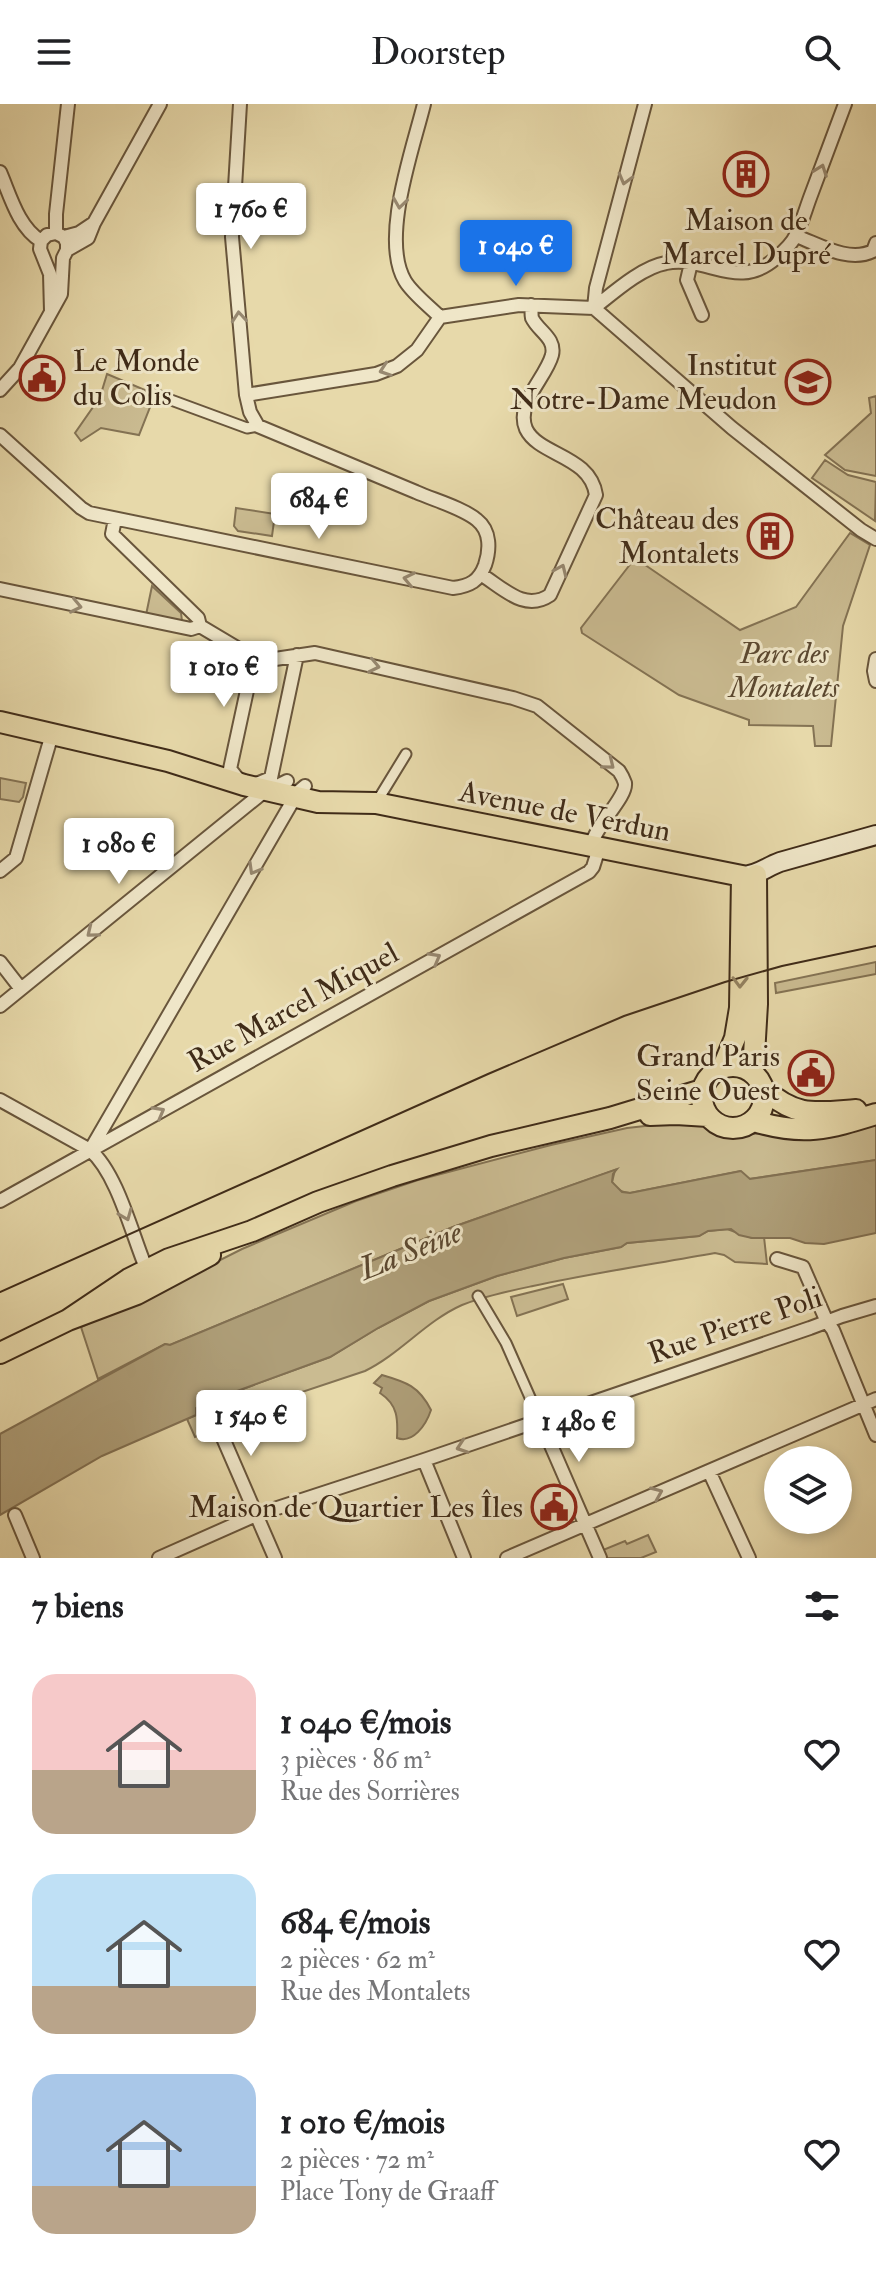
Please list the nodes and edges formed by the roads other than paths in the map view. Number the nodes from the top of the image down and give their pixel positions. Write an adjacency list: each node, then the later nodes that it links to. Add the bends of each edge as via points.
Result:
1 (68, 104): 11 (street, via 56,214)
2 (160, 104): 11 (street, via 88,238)
3 (240, 104): 21 (street, one-way to 3, via 232,237)
4 (424, 104): 18 (street, one-way to 18, via 406,166 397,255 406,282)
5 (645, 104): 15 (street, one-way to 15)
6 (845, 104): 8 (street, one-way to 6)
7 (0, 172): 9 (street, via 24,226)
8 (796, 236): 10 (street, via 851,257 873,251); 13 (street, via 780,255 754,272 731,274)
9 (41, 241): 11 (street, via 47,235); 12 (street)
10 (876, 243)
11 (62, 244): 12 (street, via 57,260); 16 (street, via 61,294)
12 (45, 259): 16 (street)
13 (691, 263): 15 (street, via 656,266); 17 (street, via 687,280)
14 (531, 305): 15 (street); 18 (street); 26 (street, one-way to 14, via 528,603 550,595 596,495 588,473 530,436 524,425 526,406 553,347 532,318)
15 (594, 308): 25 (street, via 732,428)
16 (51, 313): 19 (street, via 20,368)
17 (702, 315)
18 (440, 317): 21 (street, one-way to 21, via 417,350 397,366)
19 (0, 390)
20 (152, 393): 22 (street, via 247,428)
21 (246, 395): 22 (street)
22 (258, 426): 26 (street, via 479,521 490,552)
23 (0, 435): 24 (street, via 81,508)
24 (115, 519): 26 (street, one-way to 24, via 453,588); 28 (street, via 112,534)
25 (876, 539)
26 (482, 575)
27 (0, 589): 28 (street, one-way to 28)
28 (205, 629): 30 (street)
29 (297, 655): 30 (street); 38 (street); 41 (street, Rue Marcel Miquel, one-way to 41, via 315,653 537,706 625,781 624,791 595,832)
30 (254, 658): 37 (street)
31 (876, 659): 32 (street)
32 (876, 681)
33 (0, 722): 34 (main road, Avenue de Verdun)
34 (52, 734): 36 (main road, Avenue de Verdun); 42 (street, via 16,858)
35 (406, 754): 39 (street)
36 (168, 761): 37 (main road, Avenue de Verdun); 38 (main road, Avenue de Verdun)
37 (230, 769): 38 (main road, Avenue de Verdun)
38 (271, 788): 39 (main road, Avenue de Verdun); 45 (street, one-way to 45); 51 (street, one-way to 51, via 291,804)
39 (376, 803): 41 (main road, Avenue de Verdun)
40 (876, 835): 43 (main road)
41 (595, 847): 43 (main road, Avenue de Verdun); 56 (street, Rue Marcel Miquel, one-way to 41, via 589,872)
42 (0, 871)
43 (749, 875): 47 (main road, one-way to 47, via 740,1008); 48 (main road)
44 (0, 962): 45 (street)
45 (21, 989): 46 (street)
46 (0, 1006)
47 (723, 1067): 48 (main road, via 739,1066); 49 (main road)
48 (758, 1081): 52 (main road, via 780,1104 800,1111); 55 (main road, via 763,1106)
49 (702, 1090): 53 (main road); 54 (main road)
50 (0, 1100): 57 (street)
51 (114, 1109): 56 (street); 57 (street)
52 (876, 1111): 55 (main road, via 806,1130)
53 (708, 1116): 54 (main road); 55 (main road, via 735,1129)
54 (610, 1118): 60 (main road, via 392,1176 169,1259)
55 (754, 1121)
56 (130, 1128): 57 (street, Rue Marcel Miquel)
57 (90, 1150): 58 (street, Rue Marcel Miquel); 60 (street, one-way to 60, via 100,1158 124,1208)
58 (0, 1201)
59 (777, 1259): 63 (street, via 803,1267)
60 (150, 1278): 64 (main road, via 129,1279 68,1320)
61 (478, 1296): 68 (street, via 506,1343)
62 (876, 1306): 63 (street, Rue Pierre Poli)
63 (827, 1322): 66 (street); 68 (street, Rue Pierre Poli)
64 (0, 1353)
65 (876, 1399): 66 (street)
66 (862, 1403): 69 (street); 71 (street)
67 (213, 1415): 73 (street)
68 (540, 1420): 70 (street, Rue Pierre Poli, one-way to 70); 74 (street)
69 (876, 1435)
70 (424, 1460): 73 (street, Rue Pierre Poli); 78 (street)
71 (709, 1471): 74 (street, one-way to 71); 81 (street)
72 (15, 1515): 75 (street)
73 (256, 1515): 76 (street, Rue Pierre Poli); 77 (street)
74 (585, 1523): 79 (street); 80 (street)
75 (33, 1558)
76 (159, 1558)
77 (275, 1558)
78 (464, 1558)
79 (507, 1558)
80 (600, 1558)
81 (749, 1558)

